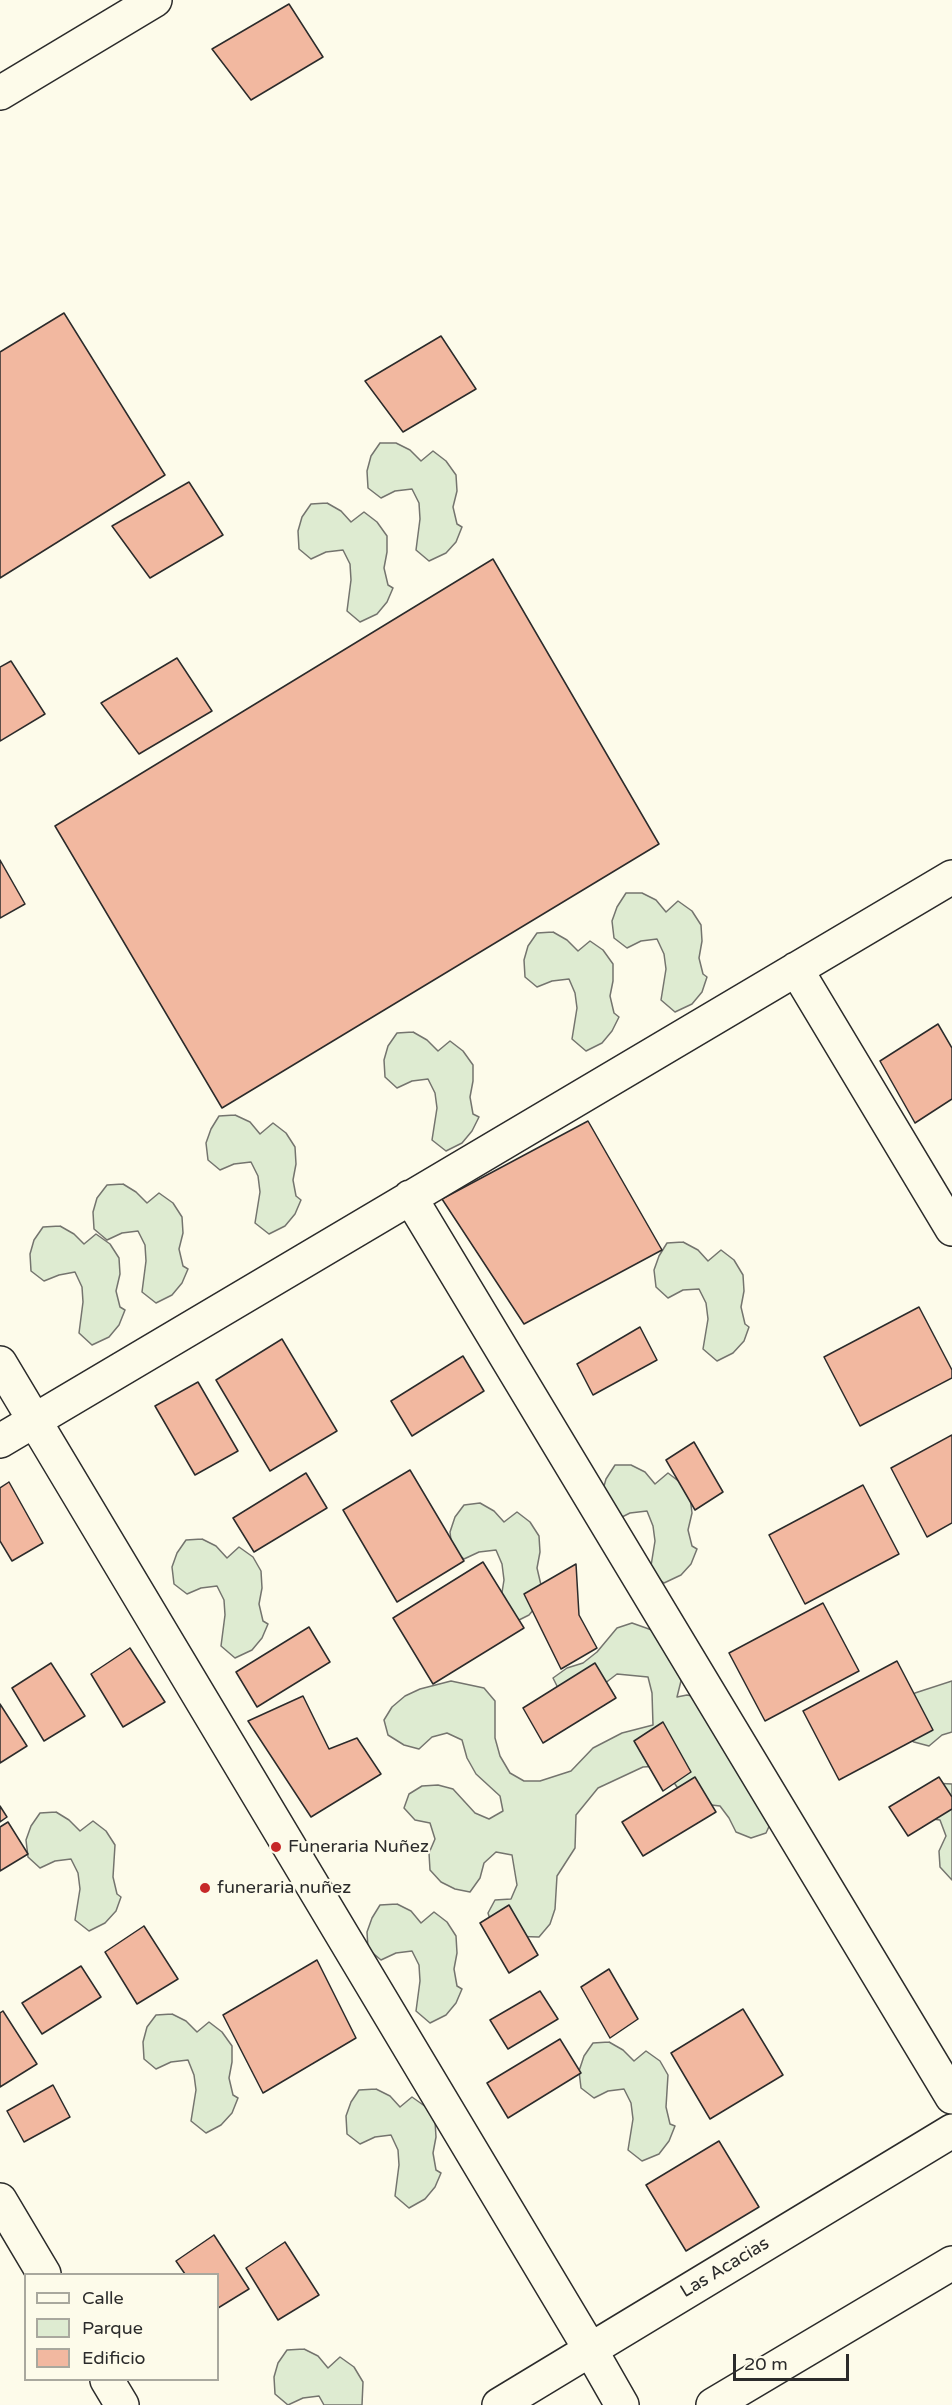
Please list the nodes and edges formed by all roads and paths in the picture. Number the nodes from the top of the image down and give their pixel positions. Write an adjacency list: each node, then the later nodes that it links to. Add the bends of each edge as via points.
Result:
1 (154, 0): 2 (street)
2 (0, 93)
3 (952, 877): 4 (street)
4 (796, 969): 5 (street); 6 (street)
5 (410, 1197): 8 (street); 10 (street)
6 (952, 1228)
7 (0, 1363): 8 (street)
8 (34, 1420): 9 (street); 15 (street)
9 (0, 1441)
10 (952, 2097)
11 (952, 2131): 15 (street, Las Acacias)
12 (0, 2200): 14 (street)
13 (952, 2263): 20 (street)
14 (43, 2273)
15 (590, 2349): 18 (street, Las Acacias); 19 (street)
16 (108, 2381): 17 (street)
17 (122, 2405)
18 (500, 2405)
19 (622, 2405)
20 (713, 2405)

